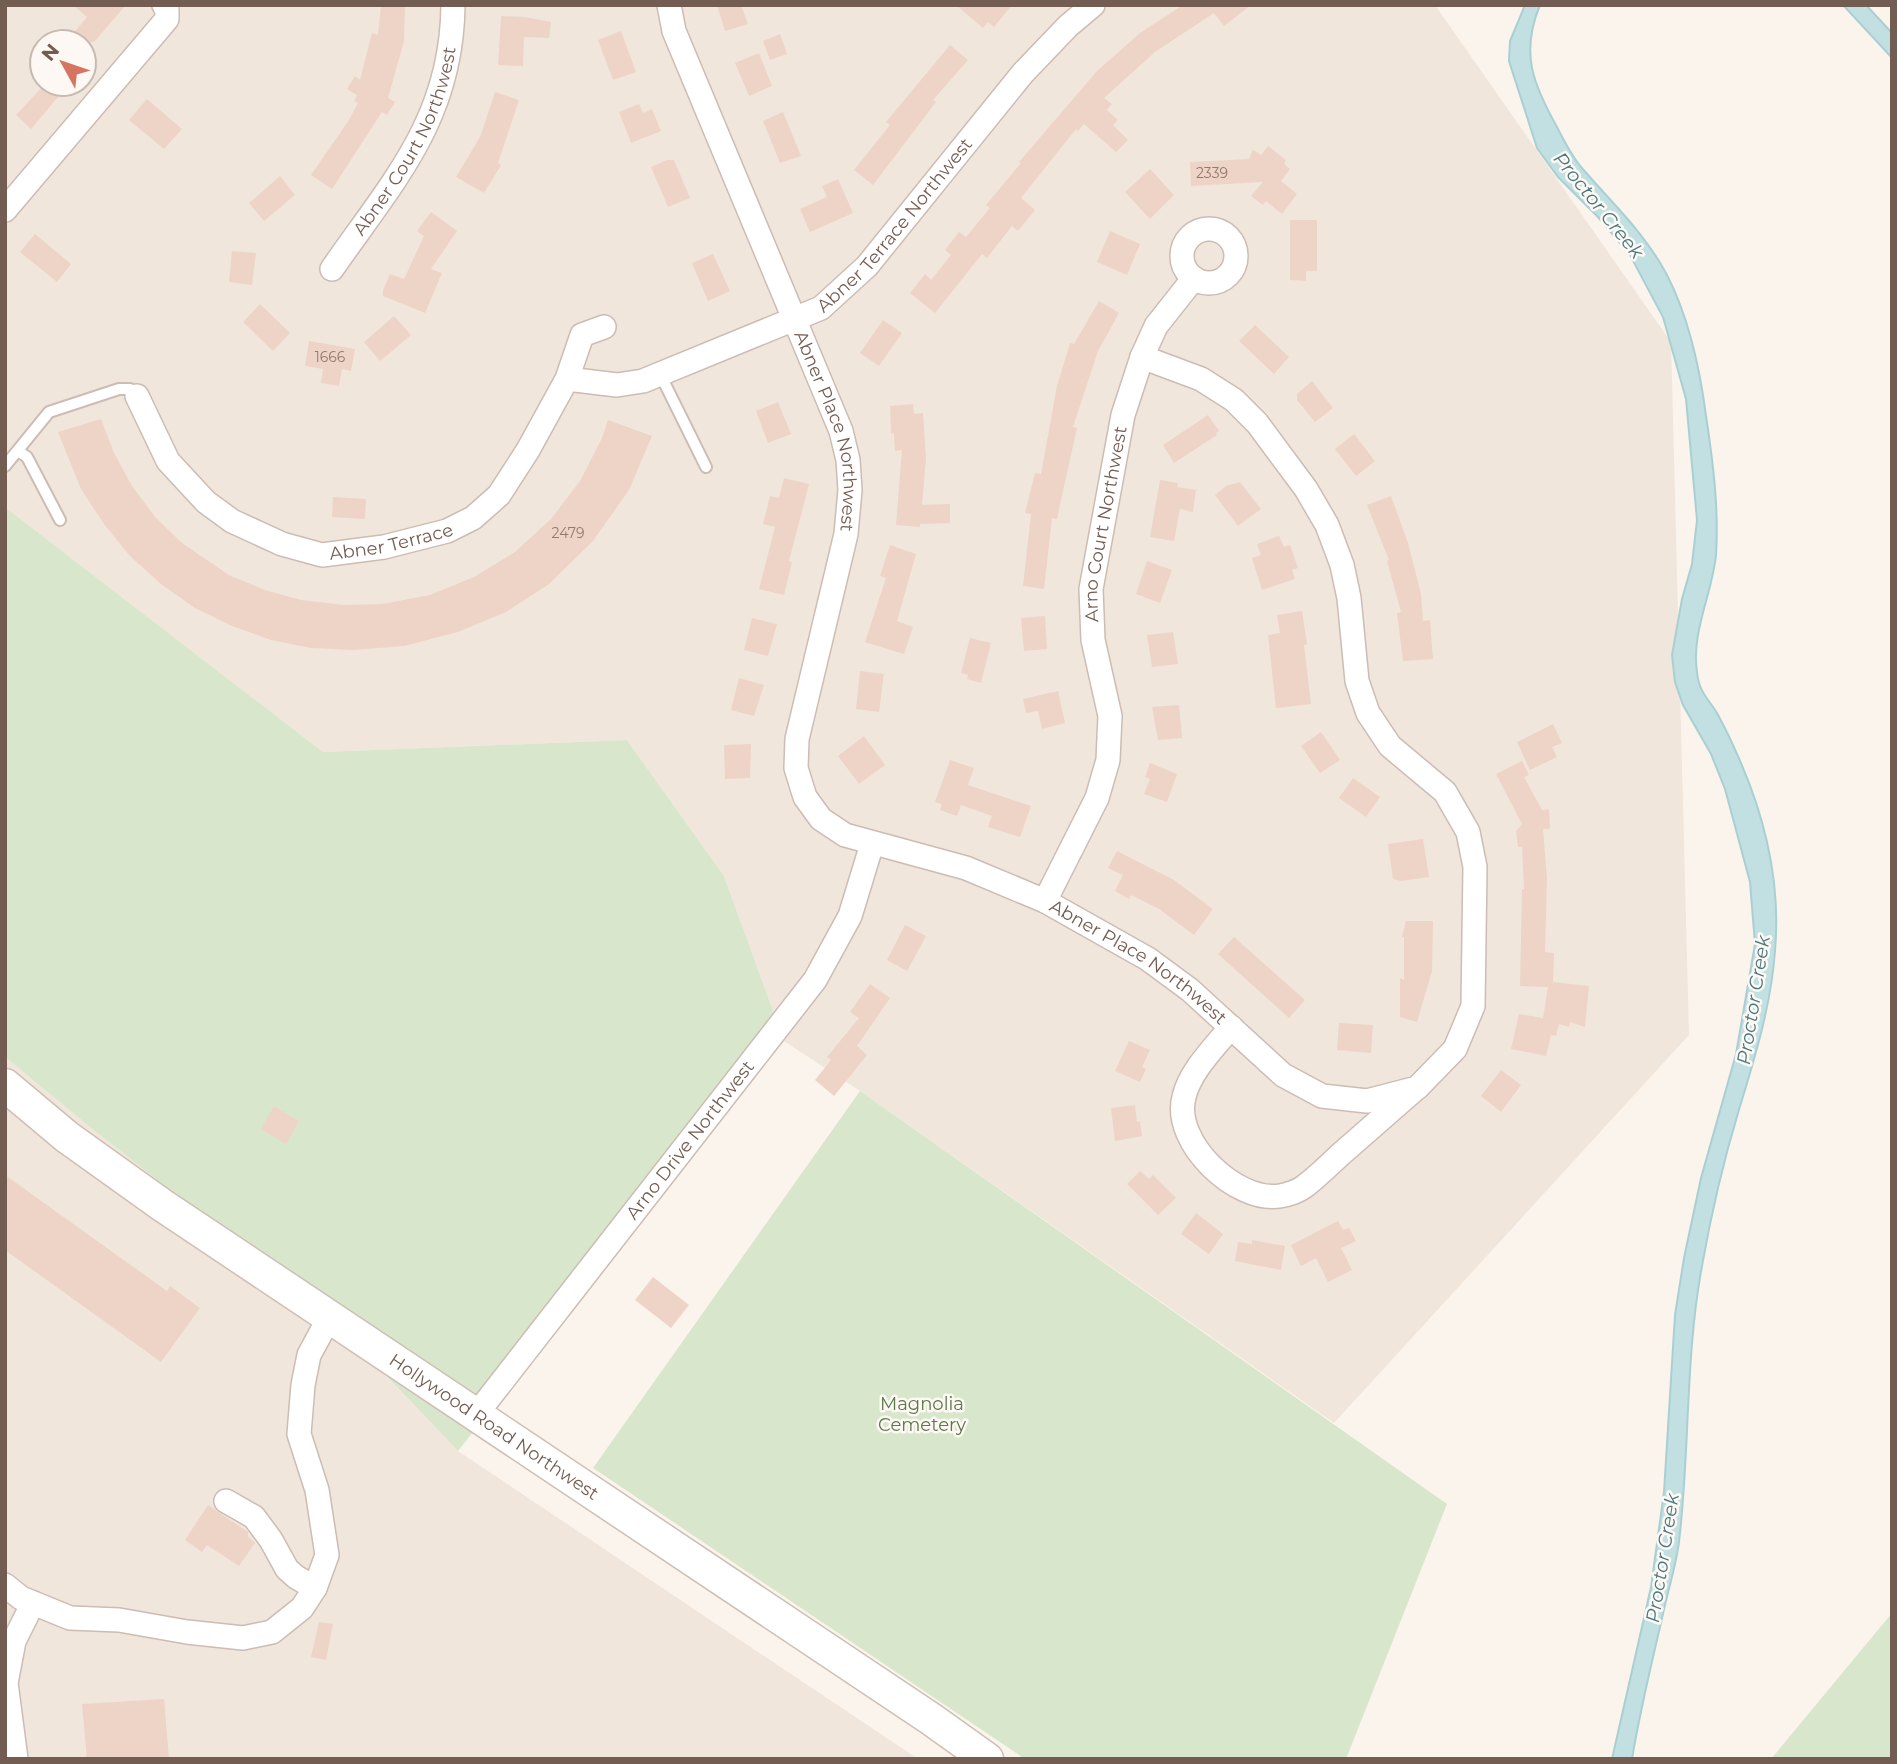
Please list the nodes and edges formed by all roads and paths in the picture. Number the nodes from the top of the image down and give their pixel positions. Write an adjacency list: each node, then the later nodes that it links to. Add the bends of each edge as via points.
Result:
1 (164, 5): 5 (street, via 167,19)
2 (453, 5): 6 (street, Abner Court Northwest, via 443,82 433,114 416,148)
3 (669, 5): 8 (street, Abner Place Northwest, via 674,31)
4 (1093, 5): 8 (street, Abner Terrace Northwest, via 1023,73 867,266 821,308)
5 (5, 210)
6 (332, 269)
7 (1194, 278): 10 (street, Arno Court Northwest, via 1156,326)
8 (793, 318): 11 (street, Abner Terrace Northwest); 18 (street, Abner Place Northwest, via 841,431 850,490 846,534 797,739 796,768 805,797 821,819 845,835)
9 (604, 327): 12 (street, Abner Terrace, via 582,335)
10 (1142, 357): 19 (street, Arno Court Northwest, via 1123,415 1091,589 1093,640 1110,716 1108,760 1097,798); 22 (street, via 1201,379 1234,400 1306,489 1342,565 1357,681 1368,713 1390,746 1445,792 1468,832 1475,867 1473,1006 1455,1049)
11 (660, 374): 12 (street, Abner Terrace Northwest, via 617,385); 16 (lane)
12 (567, 379): 13 (street, Abner Terrace, via 499,495 473,518 434,535 322,555 282,544 232,521 206,502 168,461)
13 (137, 396): 14 (lane, via 130,389 119,389 49,412)
14 (18, 451): 15 (lane); 17 (lane, via 27,457)
15 (5, 466)
16 (706, 467)
17 (60, 520)
18 (872, 844): 19 (street, Abner Place Northwest, via 966,867); 24 (street, Arno Drive Northwest, via 850,916 816,980)
19 (1045, 901): 20 (street, Abner Place Northwest, via 1147,959 1191,990)
20 (1231, 1027): 22 (street, Abner Place Northwest, via 1283,1075 1322,1096 1367,1101); 22 (street, via 1189,1081 1182,1116 1186,1134 1198,1152 1231,1183 1251,1194 1279,1196 1303,1188)
21 (5, 1085): 23 (street, Hollywood Road Northwest, via 67,1137)
22 (1417, 1088)
23 (330, 1318): 24 (street, Hollywood Road Northwest); 27 (street, via 309,1355 299,1434 317,1490 327,1555)
24 (475, 1416): 30 (street, Hollywood Road Northwest)
25 (226, 1501): 27 (street, via 254,1517 287,1569)
26 (5, 1586): 28 (street)
27 (315, 1588): 28 (street, via 302,1608 272,1632 243,1638 119,1620 69,1618)
28 (33, 1603): 29 (street, via 14,1641 6,1683)
29 (16, 1759)
30 (987, 1759)

